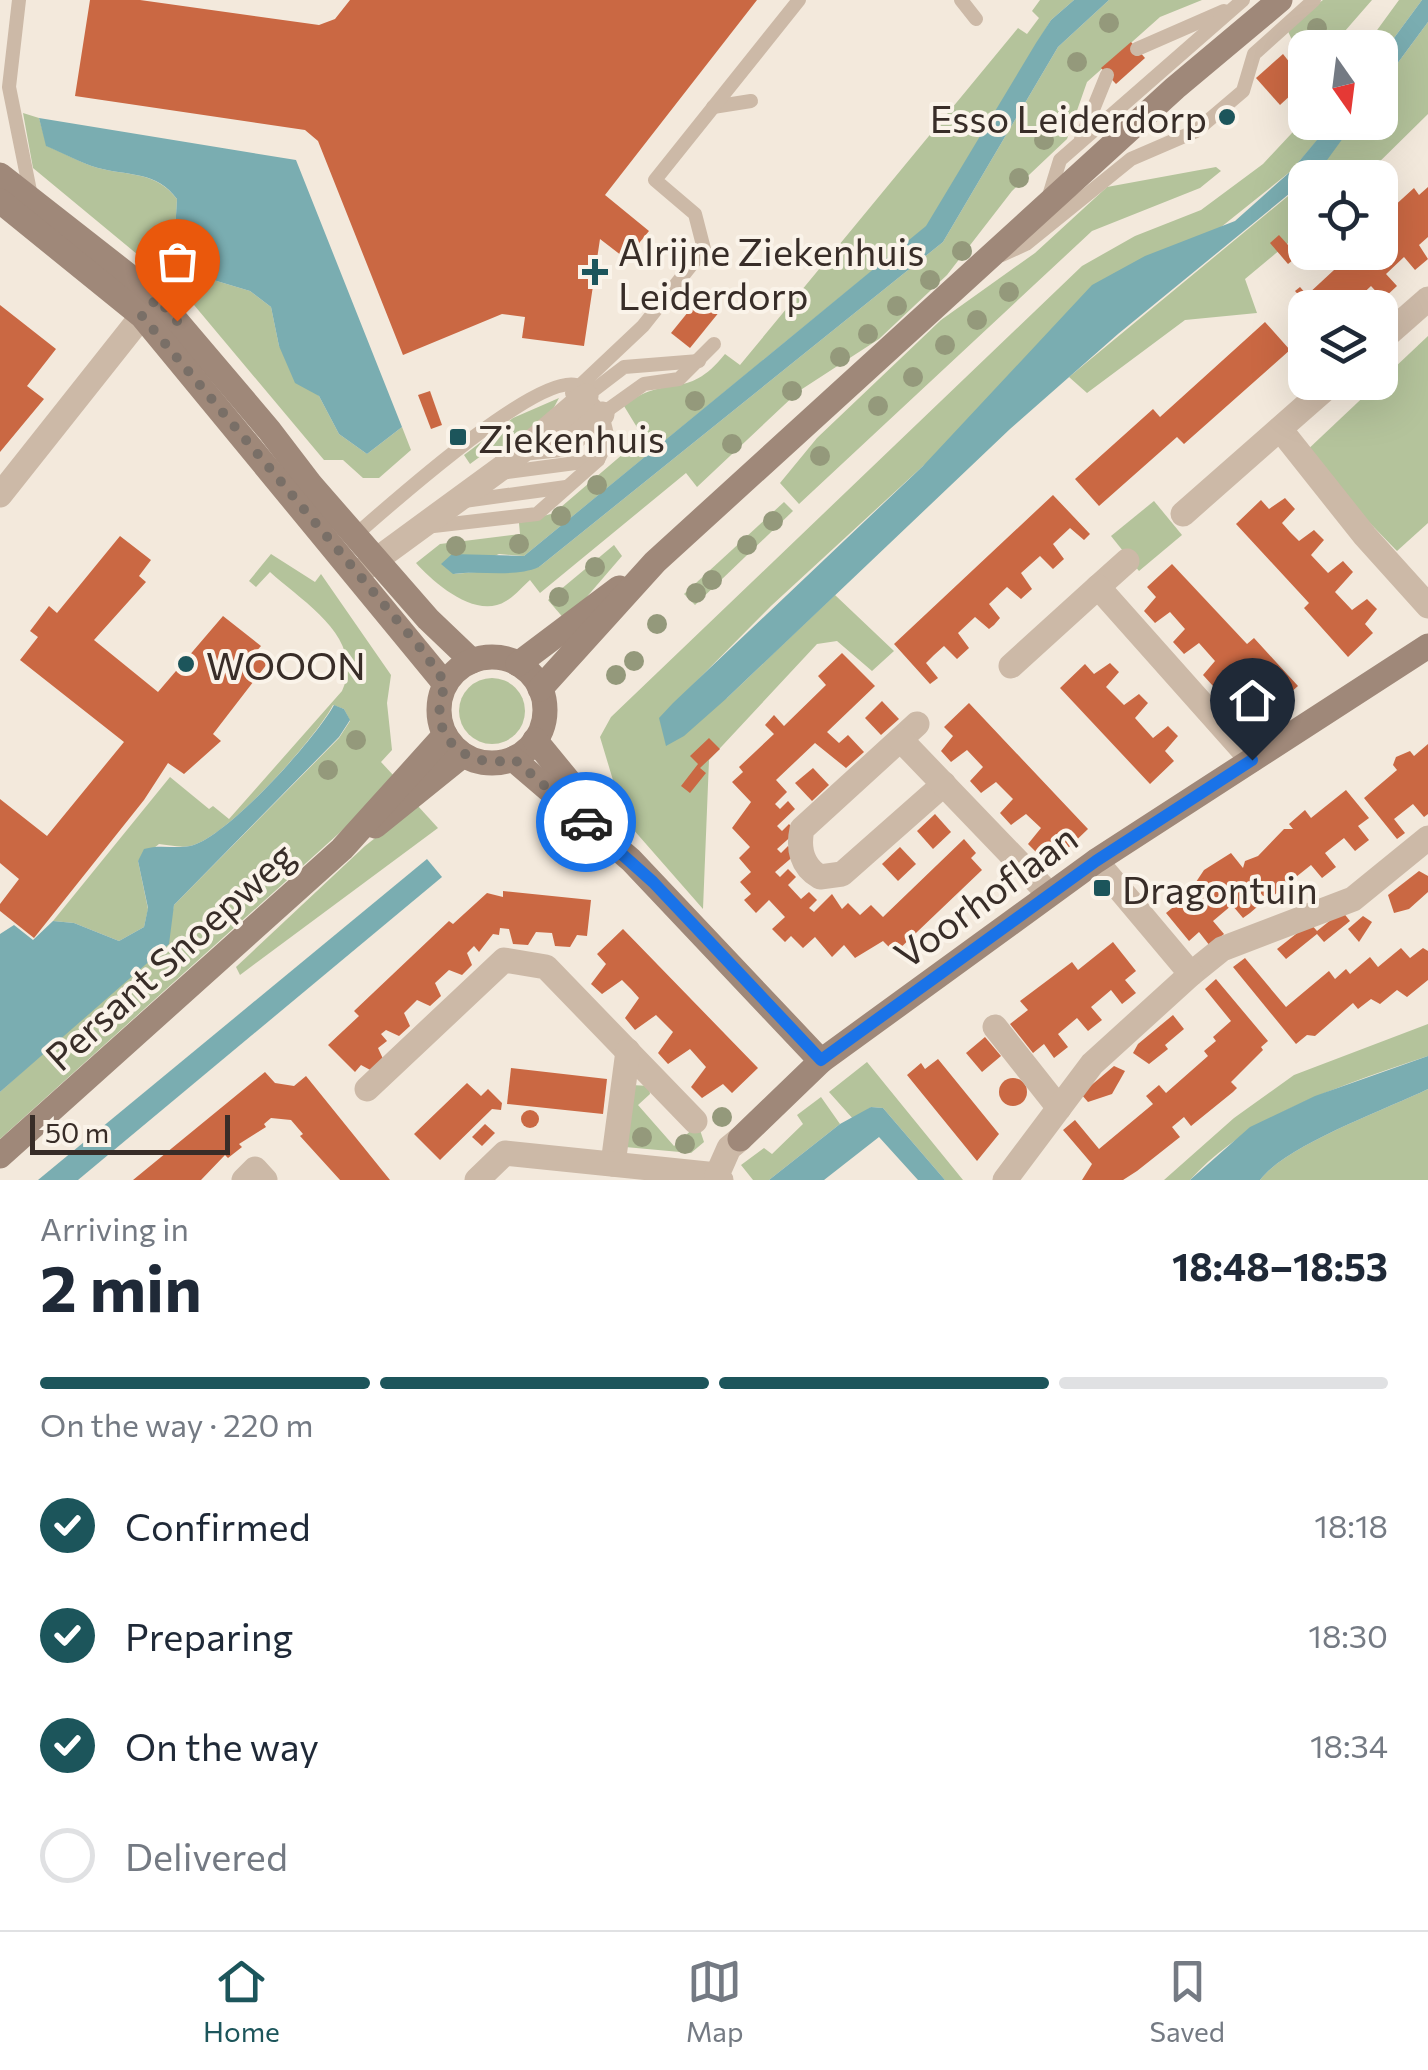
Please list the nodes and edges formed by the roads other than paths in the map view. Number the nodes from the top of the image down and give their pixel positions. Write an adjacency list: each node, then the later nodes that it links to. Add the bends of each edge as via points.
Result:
1 (19, 0): 14 (lane, via 9,87)
2 (799, 0): 11 (lane)
3 (961, 0): 7 (lane)
4 (1280, 0): 16 (street)
5 (1314, 0): 17 (lane, via 1254,54 1243,90 1196,132 1131,159 1026,244)
6 (1241, 2): 8 (lane); 12 (lane)
7 (976, 19)
8 (1138, 49)
9 (1107, 74): 12 (lane)
10 (751, 101): 11 (lane)
11 (713, 107): 23 (lane, via 655,180 694,214 704,249)
12 (1078, 144): 16 (lane, via 1060,160)
13 (0, 175): 14 (street)
14 (32, 200): 19 (street)
15 (0, 201): 19 (street)
16 (1046, 207): 17 (street)
17 (984, 263): 36 (street)
18 (1428, 299): 20 (street)
19 (150, 307): 30 (street); 34 (street)
20 (1398, 325)
21 (714, 344): 22 (lane)
22 (696, 366): 23 (lane, via 679,379); 23 (lane, via 624,367)
23 (588, 398): 26 (street); 26 (street, via 566,444); 27 (lane, via 608,438); 34 (lane, via 557,384 533,396)
24 (1312, 400): 25 (street)
25 (1280, 429): 32 (street); 39 (street)
26 (527, 448): 28 (street)
27 (598, 460): 28 (lane); 29 (lane)
28 (490, 475): 31 (street)
29 (567, 487): 31 (lane); 33 (lane, via 537,514)
30 (0, 495)
31 (453, 503): 33 (street)
32 (1183, 514)
33 (422, 528): 37 (street)
34 (346, 544): 37 (street)
35 (1128, 561): 38 (street)
36 (655, 562): 42 (street); 45 (street)
37 (367, 567): 41 (street); 44 (street)
38 (1098, 587): 43 (street); 50 (street)
39 (1428, 606)
40 (1428, 646): 50 (street, Voorhoflaan)
41 (472, 661): 42 (street); 44 (street)
42 (518, 664): 45 (street)
43 (1011, 666)
44 (446, 684): 46 (street, via 438,714)
45 (540, 689): 47 (street, via 544,721)
46 (444, 736): 48 (street); 53 (street, Persant Snoepweg)
47 (536, 740): 49 (street); 54 (street)
48 (463, 755): 49 (street, via 488,764); 53 (street, Persant Snoepweg)
49 (514, 759): 54 (street)
50 (1252, 760): 55 (street, Voorhoflaan)
51 (944, 784): 51 (street, via 909,732 802,829 801,855 812,872 842,874); 56 (street)
52 (1428, 838): 57 (street, via 1354,900 1222,949)
53 (342, 849): 64 (street, Persant Snoepweg)
54 (631, 860): 60 (street)
55 (1096, 861): 56 (street, Voorhoflaan); 57 (street)
56 (1049, 894): 60 (street, Voorhoflaan)
57 (1191, 974): 62 (street, via 1092,1064)
58 (995, 1027): 62 (street)
59 (628, 1052): 61 (street, via 546,967 504,960); 63 (street); 65 (street)
60 (821, 1060): 66 (street, Voorhoflaan, via 730,1148)
61 (368, 1090)
62 (1059, 1108): 70 (street)
63 (695, 1121)
64 (0, 1156)
65 (613, 1164): 66 (street); 69 (street, via 504,1153)
66 (719, 1178)
67 (244, 1180): 68 (street, via 255,1169)
68 (265, 1180)
69 (477, 1180)
70 (1005, 1180)

